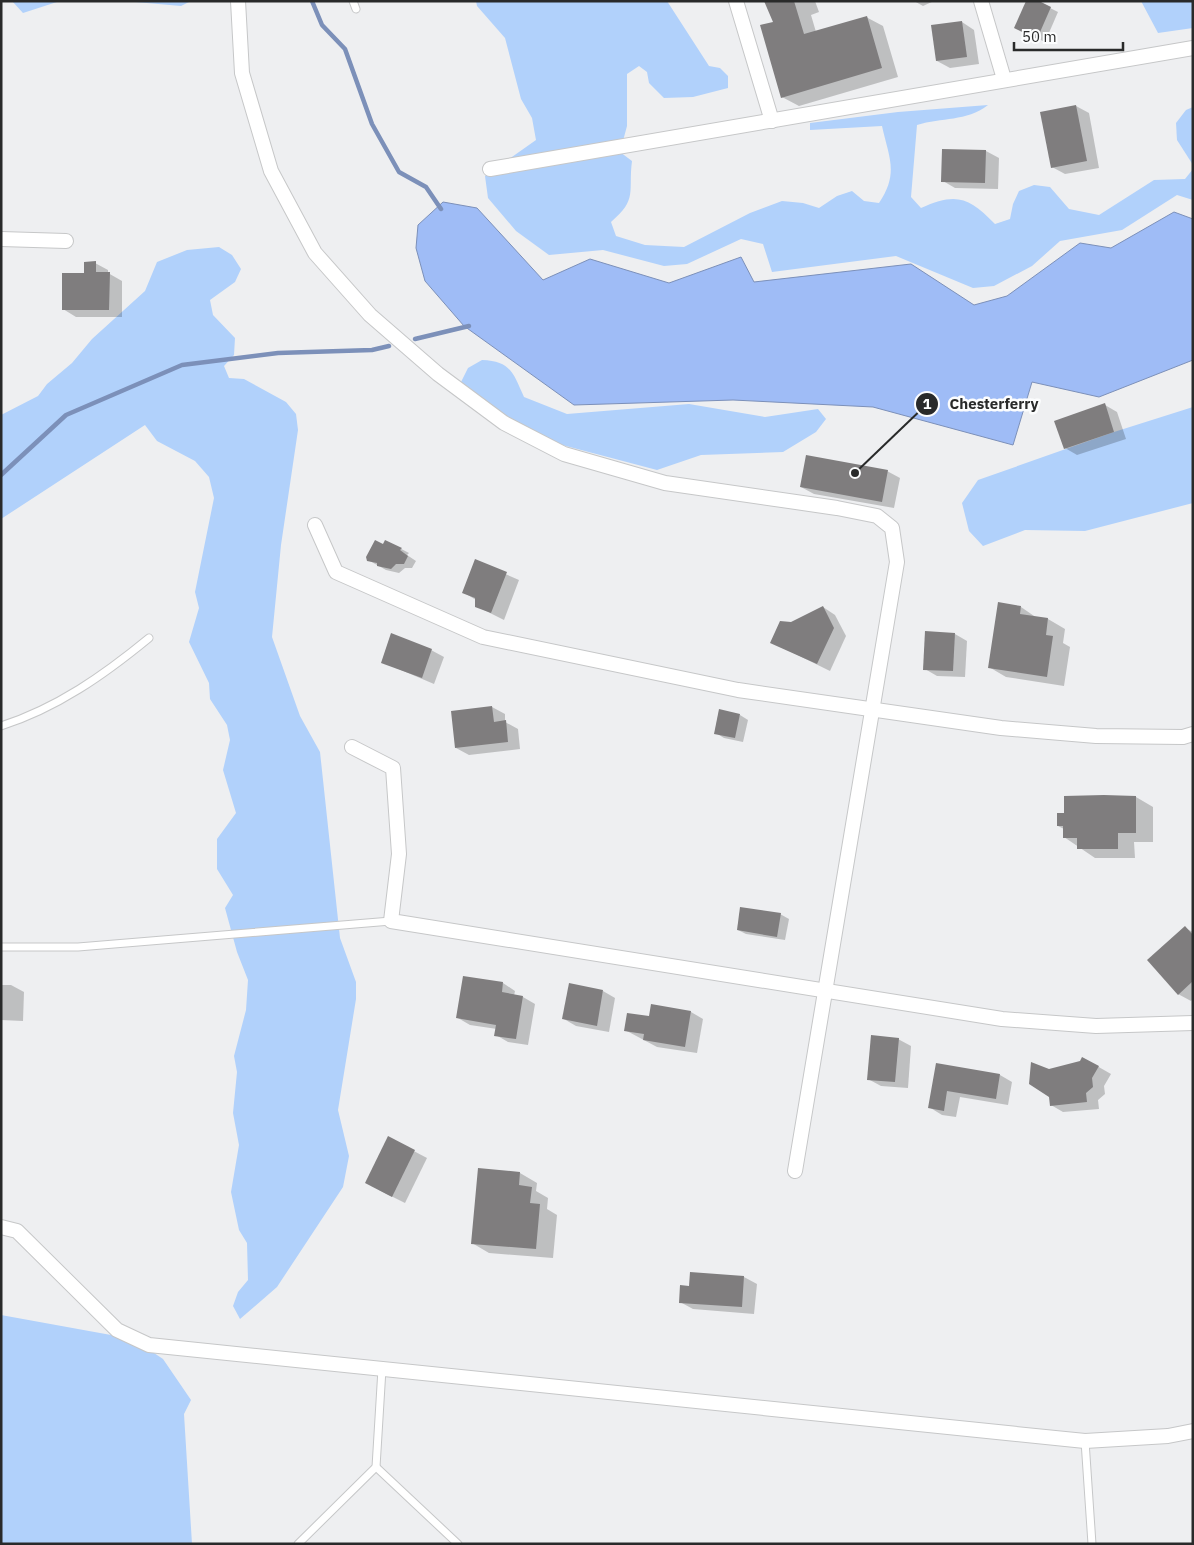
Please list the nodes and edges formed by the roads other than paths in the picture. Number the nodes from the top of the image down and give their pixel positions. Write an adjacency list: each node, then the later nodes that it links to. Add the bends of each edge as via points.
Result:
1 (238, 1): 12 (street, via 242,73 271,171 315,253 370,315 438,374 504,423 564,454 665,484 877,516 892,528 897,562)
2 (736, 1): 6 (street)
3 (981, 1): 5 (street)
4 (1193, 48): 5 (street)
5 (1004, 79): 6 (street)
6 (772, 121): 7 (street)
7 (490, 169)
8 (1, 239): 9 (street)
9 (66, 241)
10 (315, 525): 12 (street, via 336,572 483,637 738,690)
11 (149, 638): 13 (lane, via 103,675 33,716)
12 (872, 709): 14 (street, via 1001,728 1096,736 1183,737); 18 (street)
13 (1, 726)
14 (1193, 734)
15 (352, 748): 16 (street, via 393,768 399,854)
16 (391, 922): 17 (lane, via 78,947); 18 (street)
17 (1, 947)
18 (825, 992): 19 (street, via 1002,1018 1096,1026); 20 (street)
19 (1193, 1023)
20 (795, 1171)
21 (1, 1227): 22 (street, via 17,1231 117,1330 137,1341 149,1345)
22 (382, 1369): 24 (street); 25 (lane)
23 (1193, 1430): 24 (street, via 1168,1436)
24 (1085, 1441): 28 (lane)
25 (376, 1466): 26 (lane); 27 (lane)
26 (298, 1544)
27 (458, 1544)
28 (1092, 1544)

